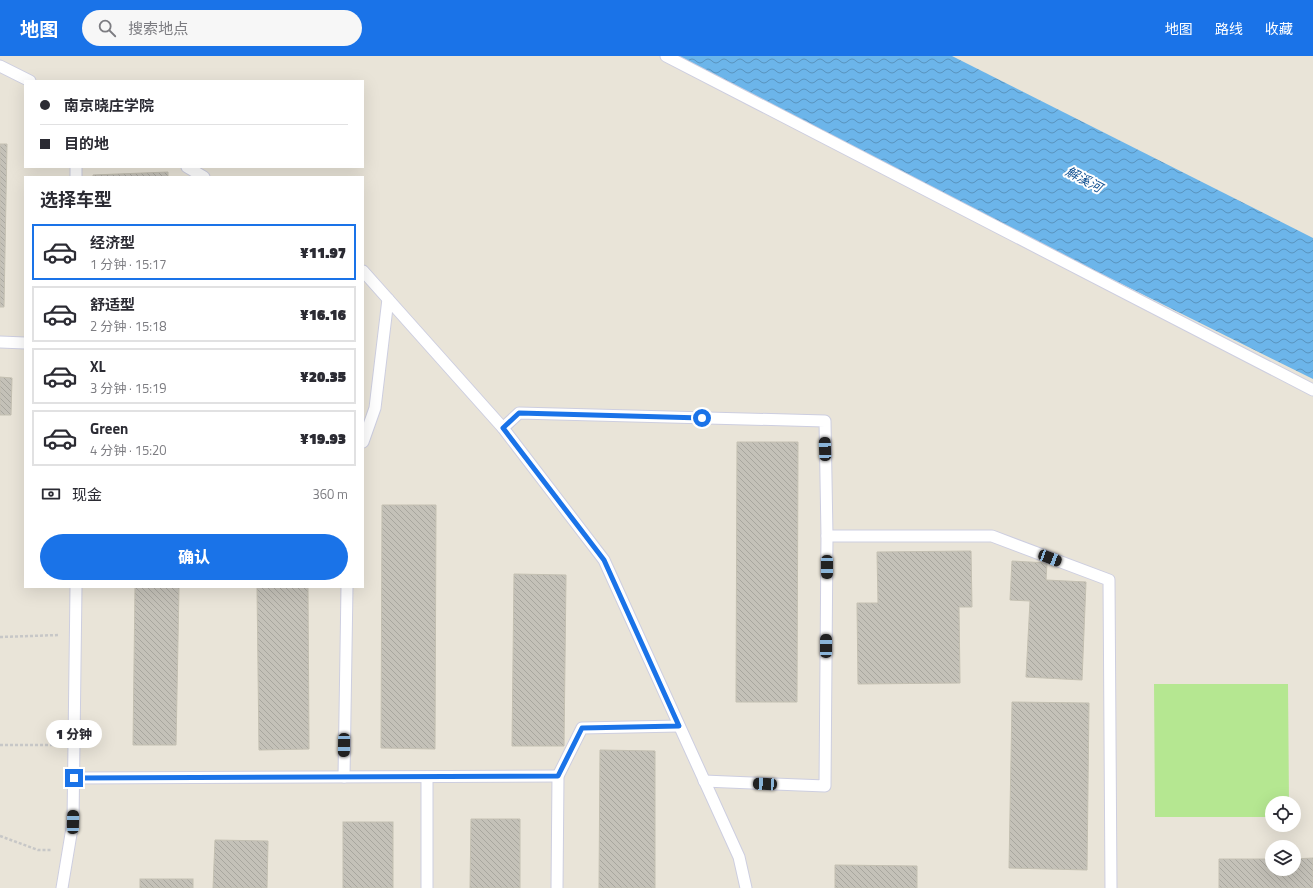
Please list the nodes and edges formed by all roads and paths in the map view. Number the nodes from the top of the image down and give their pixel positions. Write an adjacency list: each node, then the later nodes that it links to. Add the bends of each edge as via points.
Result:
1 (666, 56): 10 (lane)
2 (0, 66): 3 (lane)
3 (28, 80)
4 (189, 168): 5 (lane)
5 (202, 176)
6 (364, 272): 7 (lane)
7 (388, 299): 11 (lane); 12 (lane, via 375,408)
8 (0, 342): 9 (lane)
9 (24, 343)
10 (1313, 390)
11 (503, 428): 13 (lane, via 519,413 825,421); 18 (lane, via 604,560)
12 (364, 439)
13 (827, 536): 25 (lane, via 826,786); 32 (lane, via 992,536 1108,580)
14 (76, 588): 16 (lane)
15 (348, 588): 22 (lane)
16 (76, 634): 17 (path); 20 (lane)
17 (0, 637)
18 (679, 726): 21 (lane, via 582,728); 25 (lane)
19 (0, 745): 20 (path)
20 (74, 745): 24 (lane)
21 (558, 776): 23 (lane); 30 (lane)
22 (344, 777): 23 (lane); 24 (lane)
23 (427, 777): 29 (lane)
24 (74, 778): 27 (lane, via 73,822)
25 (704, 781): 31 (lane, via 739,857)
26 (0, 836): 27 (path, via 38,850)
27 (68, 850): 28 (lane)
28 (62, 888)
29 (427, 888)
30 (557, 888)
31 (746, 888)
32 (1111, 888)

